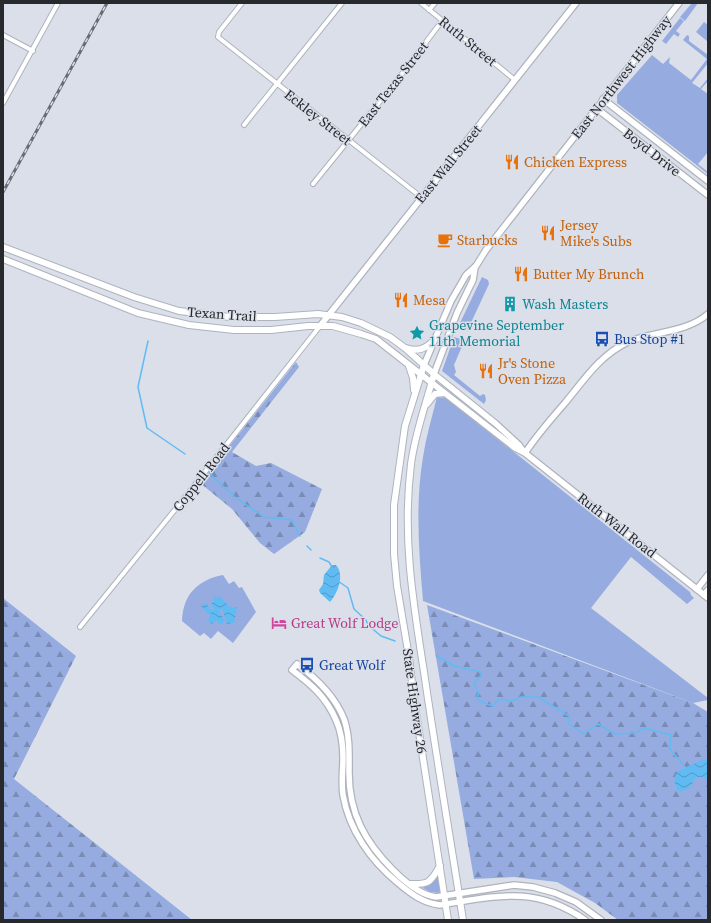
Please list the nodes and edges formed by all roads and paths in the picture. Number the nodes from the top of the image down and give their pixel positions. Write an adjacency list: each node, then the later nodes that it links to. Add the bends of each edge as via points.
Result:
1 (58, 3): 11 (street)
2 (242, 3): 13 (street, Eckley Street, via 218,35)
3 (342, 3): 13 (street)
4 (420, 3): 8 (street, Ruth Street)
5 (435, 3): 8 (street)
6 (576, 3): 12 (street, East Wall Street)
7 (679, 3): 14 (street, East Northwest Highway)
8 (429, 10): 9 (street, Ruth Street)
9 (442, 21): 12 (street, Ruth Street); 18 (street, East Texas Street)
10 (3, 34): 11 (street)
11 (33, 51): 15 (street)
12 (515, 80): 22 (street, East Wall Street)
13 (277, 84): 17 (street); 18 (street, Eckley Street)
14 (603, 99): 16 (street, East Northwest Highway); 19 (street, Boyd Drive)
15 (3, 103)
16 (596, 108): 21 (street, Boyd Drive); 25 (street, East Northwest Highway)
17 (244, 125)
18 (348, 141): 20 (street, East Texas Street); 22 (street, Eckley Street)
19 (708, 181)
20 (313, 184)
21 (708, 195)
22 (421, 198): 28 (street, East Wall Street)
23 (3, 247): 26 (main road, Texan Trail, via 134,297)
24 (3, 259): 29 (main road, Texan Trail, via 124,308)
25 (476, 266): 31 (street, East Northwest Highway, via 466,275 451,301); 36 (street, East Northwest Highway, via 473,280 457,313)
26 (179, 311): 28 (main road, Texan Trail, via 230,317); 29 (main road)
27 (708, 314): 41 (street, via 696,323 636,339 609,353 589,372)
28 (328, 315): 30 (street, East Wall Street); 32 (main road, Texan Trail, via 342,317 379,330)
29 (177, 322): 30 (main road, Texan Trail, via 234,330)
30 (320, 326): 33 (main road, Texan Trail, via 338,327 376,339); 46 (street, Coppell Road)
31 (434, 340): 32 (main road, via 419,350); 34 (street, East Northwest Highway)
32 (405, 348): 34 (main road, Texan Trail)
33 (408, 364): 35 (main road, Texan Trail); 39 (main road, via 413,378)
34 (424, 365): 35 (main road, State Highway 26); 36 (main road, Texan Trail)
35 (421, 374): 37 (main road, Texan Trail); 39 (main road, State Highway 26)
36 (434, 374): 37 (main road, State Highway 26); 41 (street, Ruth Wall Road, via 495,423)
37 (432, 383): 38 (street, Ruth Wall Road); 40 (main road, State Highway 26)
38 (444, 393): 40 (main road, via 435,394); 41 (street, Ruth Wall Road)
39 (412, 399): 48 (main road, State Highway 26, via 397,478 394,528 396,586)
40 (422, 410): 47 (main road, State Highway 26, via 411,464 408,542 411,589)
41 (524, 453): 43 (street, Ruth Wall Road)
42 (708, 575): 43 (street)
43 (697, 589): 45 (street, Ruth Wall Road)
44 (708, 590): 45 (street)
45 (706, 596)
46 (80, 627)
47 (426, 688): 48 (main road); 51 (main road, State Highway 26)
48 (413, 689): 49 (main road, State Highway 26)
49 (440, 866): 50 (main road, via 429,882 421,885); 52 (main road, State Highway 26)
50 (411, 884): 52 (street, via 430,896); 54 (street, via 383,860 365,834 355,814 351,796 349,739 344,719 333,698 318,681 297,664 292,670 327,702 336,721 342,746 343,794 347,814 359,838 385,872 414,896 433,904)
51 (458, 893): 52 (street); 53 (main road, State Highway 26); 58 (street, via 514,885 533,887 576,902)
52 (445, 895): 54 (main road, State Highway 26)
53 (460, 902): 54 (street); 56 (main road, State Highway 26); 57 (street, via 503,896 532,896 575,912)
54 (446, 904): 55 (main road, State Highway 26)
55 (448, 920)
56 (462, 920)
57 (585, 920)
58 (602, 920)

